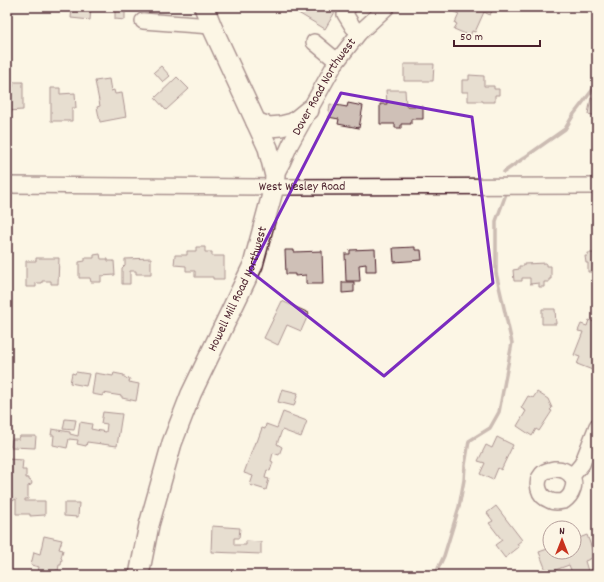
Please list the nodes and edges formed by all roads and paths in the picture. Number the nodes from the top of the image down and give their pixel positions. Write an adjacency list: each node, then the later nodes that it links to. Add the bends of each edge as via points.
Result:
1 (204, 7): 5 (main road, Howell Mill Road Northwest)
2 (348, 7): 6 (street, via 345,14)
3 (387, 7): 6 (street, Dover Road Northwest)
4 (143, 21): 5 (street)
5 (212, 26): 10 (main road, Howell Mill Road Northwest)
6 (359, 33): 8 (street, Dover Road Northwest)
7 (314, 42): 8 (street)
8 (337, 62): 9 (street, Dover Road Northwest)
9 (309, 110): 10 (main road, via 293,123 281,126 268,127); 11 (street, Dover Road Northwest)
10 (256, 122): 11 (main road, Howell Mill Road Northwest, via 268,148)
11 (274, 182): 12 (street, West Wesley Road); 13 (street, West Wesley Road); 16 (main road, Howell Mill Road Northwest, via 253,265 191,394 172,444 149,525)
12 (7, 185)
13 (597, 186)
14 (597, 426): 15 (street, via 582,464)
15 (572, 476)
16 (139, 575)

